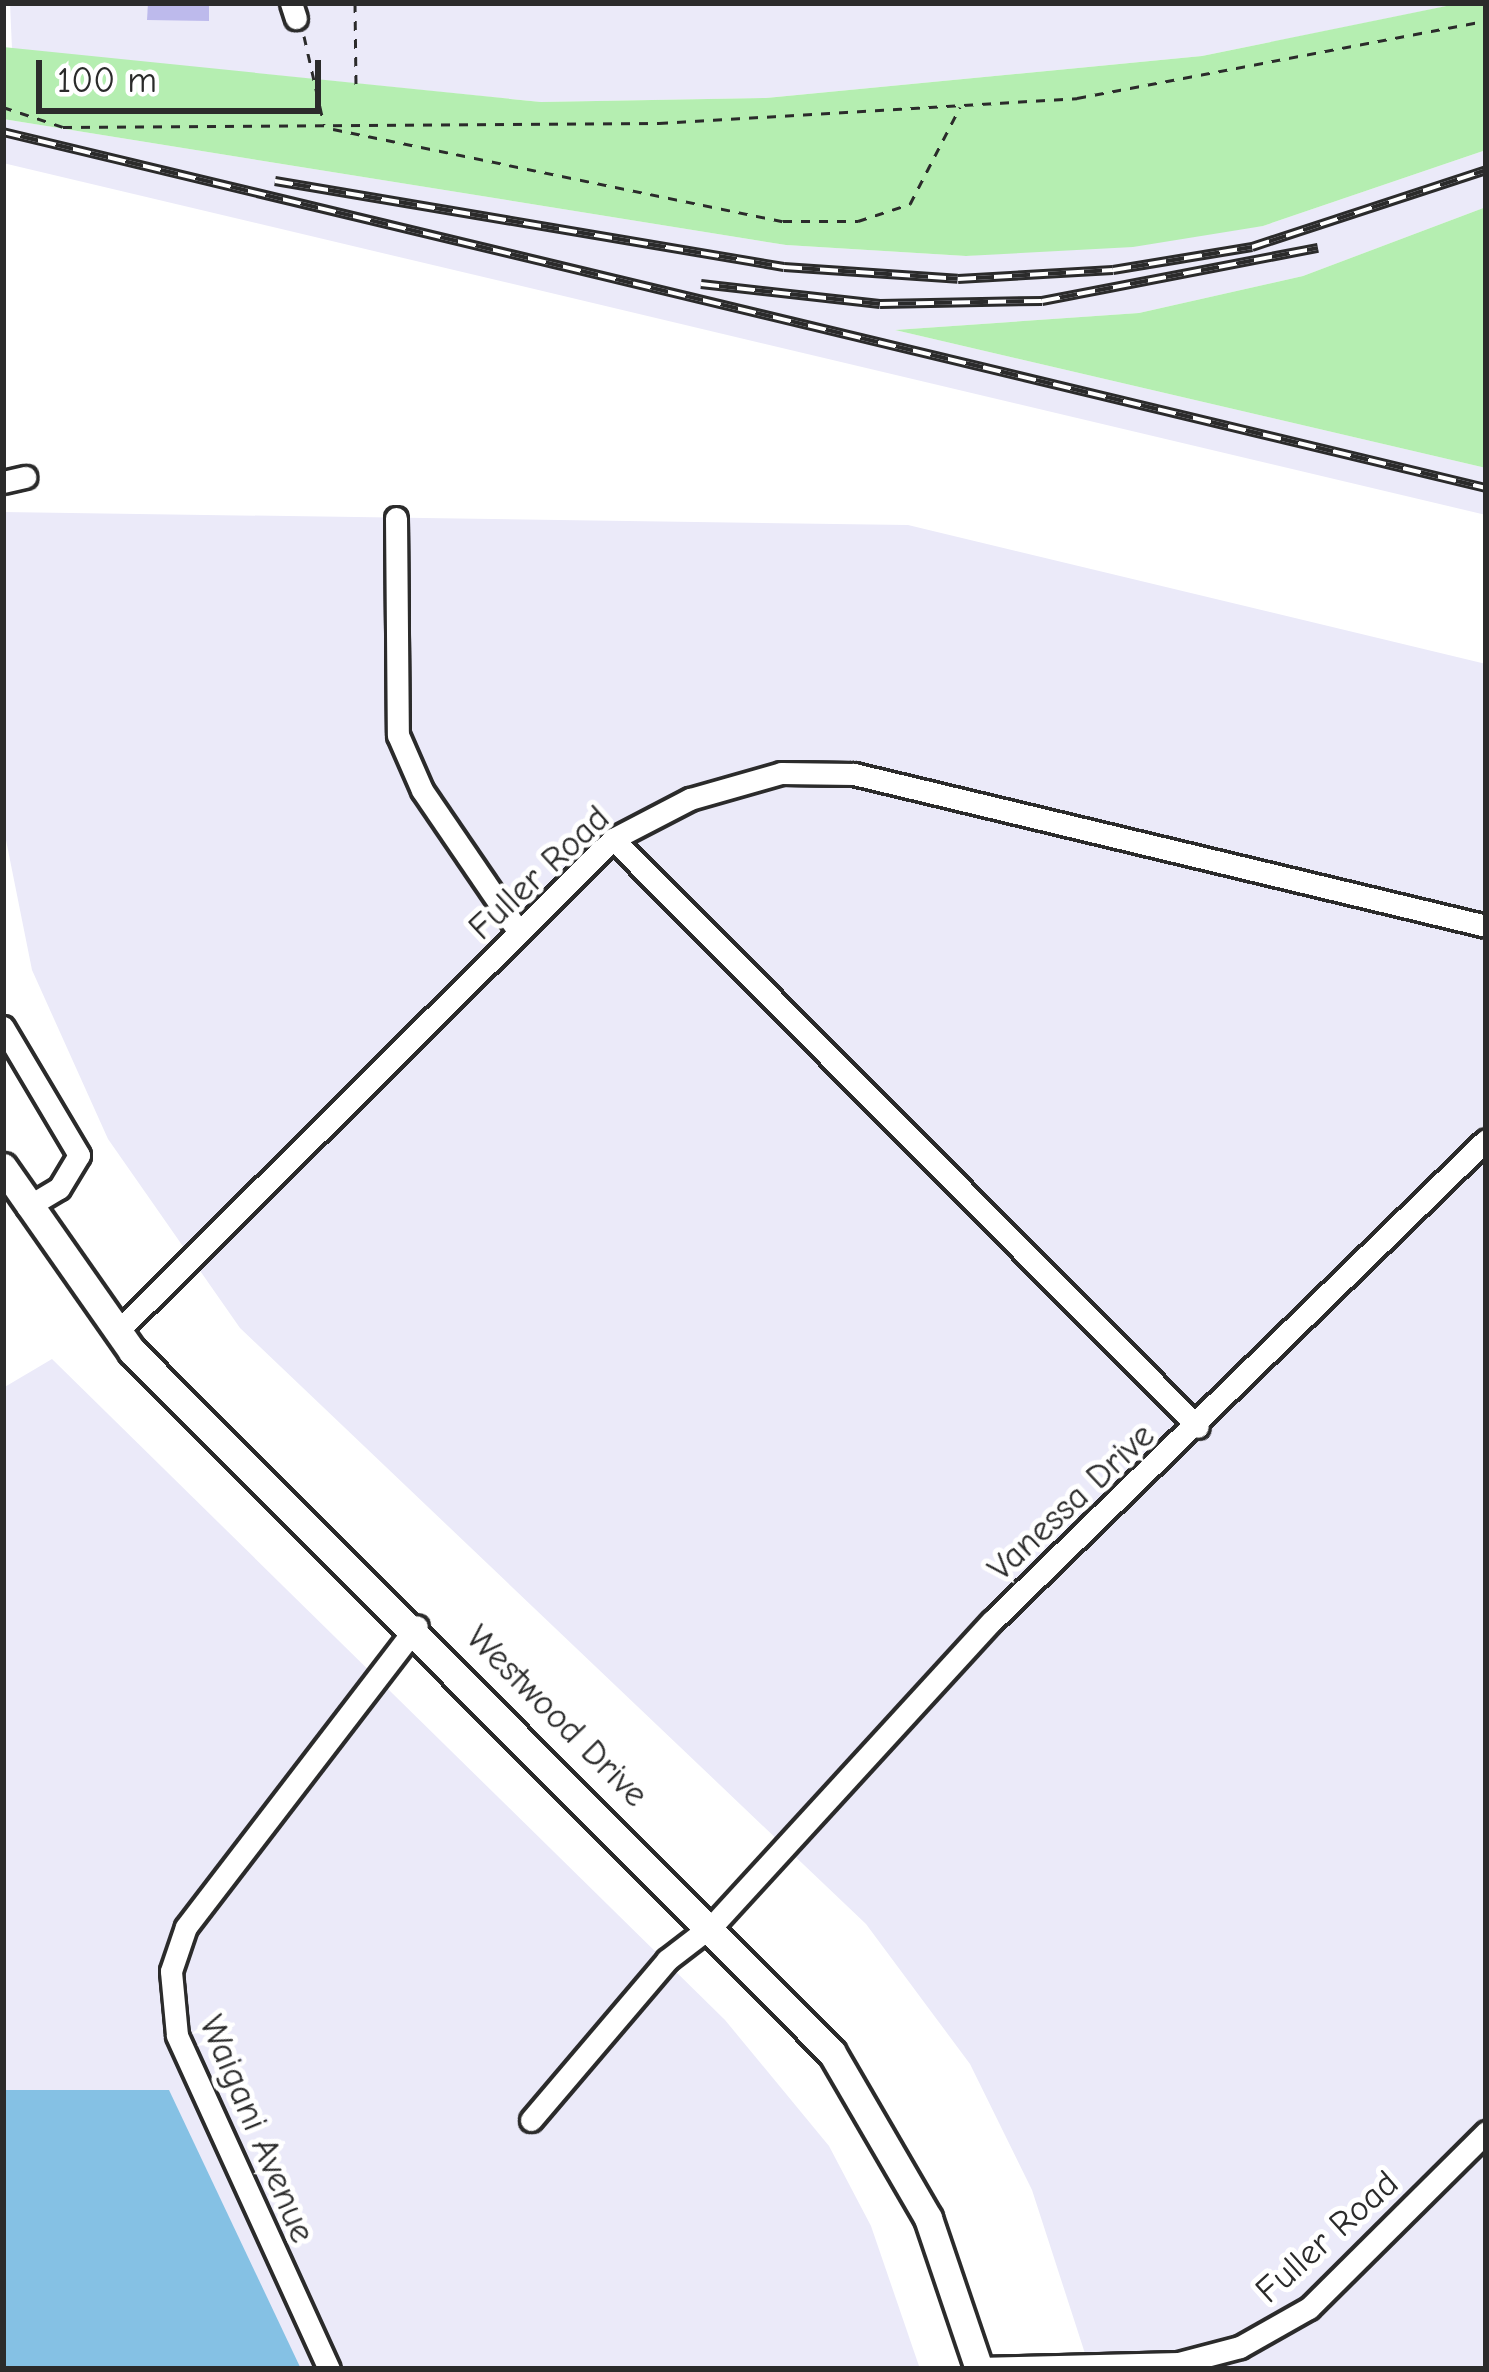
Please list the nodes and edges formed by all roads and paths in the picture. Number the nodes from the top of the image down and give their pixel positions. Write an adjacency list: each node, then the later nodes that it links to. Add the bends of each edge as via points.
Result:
1 (355, 3): 4 (path)
2 (294, 10): 7 (path)
3 (1486, 21): 5 (path, via 1188,80)
4 (356, 87)
5 (961, 105): 7 (path, via 659,124); 7 (path, via 910,204 858,221 737,213)
6 (3, 107): 7 (path, via 63,127)
7 (324, 126)
8 (396, 518): 11 (street, via 398,735 422,790)
9 (613, 839): 10 (street, Fuller Road, via 690,799 782,773 854,774); 11 (street, Fuller Road); 17 (street)
10 (1486, 926)
11 (519, 932): 16 (street, Fuller Road)
12 (3, 1027): 15 (street, via 79,1155 59,1188)
13 (1486, 1140): 17 (street, Vanessa Drive)
14 (3, 1167): 15 (main road, Westwood Drive)
15 (27, 1207): 16 (main road, Westwood Drive)
16 (117, 1331): 18 (main road, Westwood Drive)
17 (1198, 1427): 19 (street, Vanessa Drive, via 992,1621)
18 (416, 1626): 19 (main road, Westwood Drive); 23 (street, Waigani Avenue, via 186,1927 171,1971 177,2036)
19 (715, 1924): 20 (street, Vanessa Drive, via 679,1947); 22 (main road, Westwood Drive, via 832,2053 898,2156)
20 (531, 2120)
21 (1486, 2132): 22 (street, Fuller Road, via 1309,2308 1240,2347 1179,2363)
22 (978, 2368)
23 (329, 2369)

